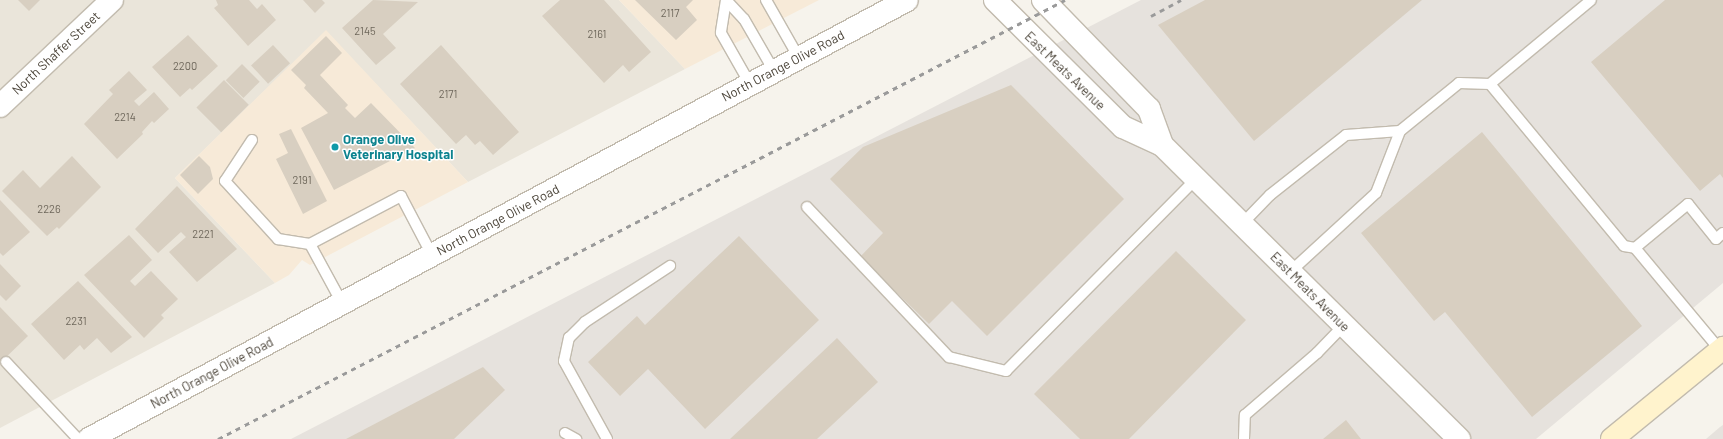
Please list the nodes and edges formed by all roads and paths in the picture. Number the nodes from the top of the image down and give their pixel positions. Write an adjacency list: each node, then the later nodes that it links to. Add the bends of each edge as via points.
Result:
1 (112, 0): 13 (street, North Shaffer Street)
2 (726, 0): 10 (lane, via 744,19); 11 (lane, via 721,33)
3 (766, 0): 9 (lane)
4 (907, 0): 8 (street, North Orange Olive Road)
5 (995, 0): 16 (street, East Meats Avenue, via 1123,127)
6 (1044, 0): 16 (street, East Meats Avenue, via 1149,108)
7 (1591, 0): 12 (lane)
8 (882, 6): 9 (street, North Orange Olive Road)
9 (798, 58): 10 (street, North Orange Olive Road)
10 (774, 71): 11 (street, North Orange Olive Road)
11 (750, 84): 23 (street, North Orange Olive Road)
12 (1490, 84): 14 (lane, via 1459,84); 22 (lane, via 1624,246)
13 (0, 106)
14 (1400, 131): 19 (lane, via 1346,135 1270,195); 25 (lane, via 1376,193)
15 (252, 140): 21 (lane, via 225,181 278,239)
16 (1162, 145): 17 (street, East Meats Avenue)
17 (1196, 179): 18 (lane, via 1006,371 950,357); 19 (street, East Meats Avenue)
18 (806, 208)
19 (1242, 224): 25 (street, East Meats Avenue)
20 (1723, 233): 22 (lane, via 1716,239 1688,204)
21 (310, 244): 23 (lane, via 401,196); 26 (lane)
22 (1635, 248): 28 (lane)
23 (432, 255): 26 (street, North Orange Olive Road)
24 (670, 266): 34 (lane, via 585,322 568,338 564,361)
25 (1290, 272): 27 (street, East Meats Avenue)
26 (342, 303): 32 (street, North Orange Olive Road)
27 (1344, 325): 35 (lane, via 1317,353 1245,415); 36 (street, East Meats Avenue)
28 (1721, 349): 37 (main road)
29 (6, 362): 31 (lane)
30 (565, 433): 33 (lane)
31 (78, 439)
32 (88, 439)
33 (576, 439)
34 (607, 439)
35 (1244, 439)
36 (1459, 439)
37 (1612, 439)

